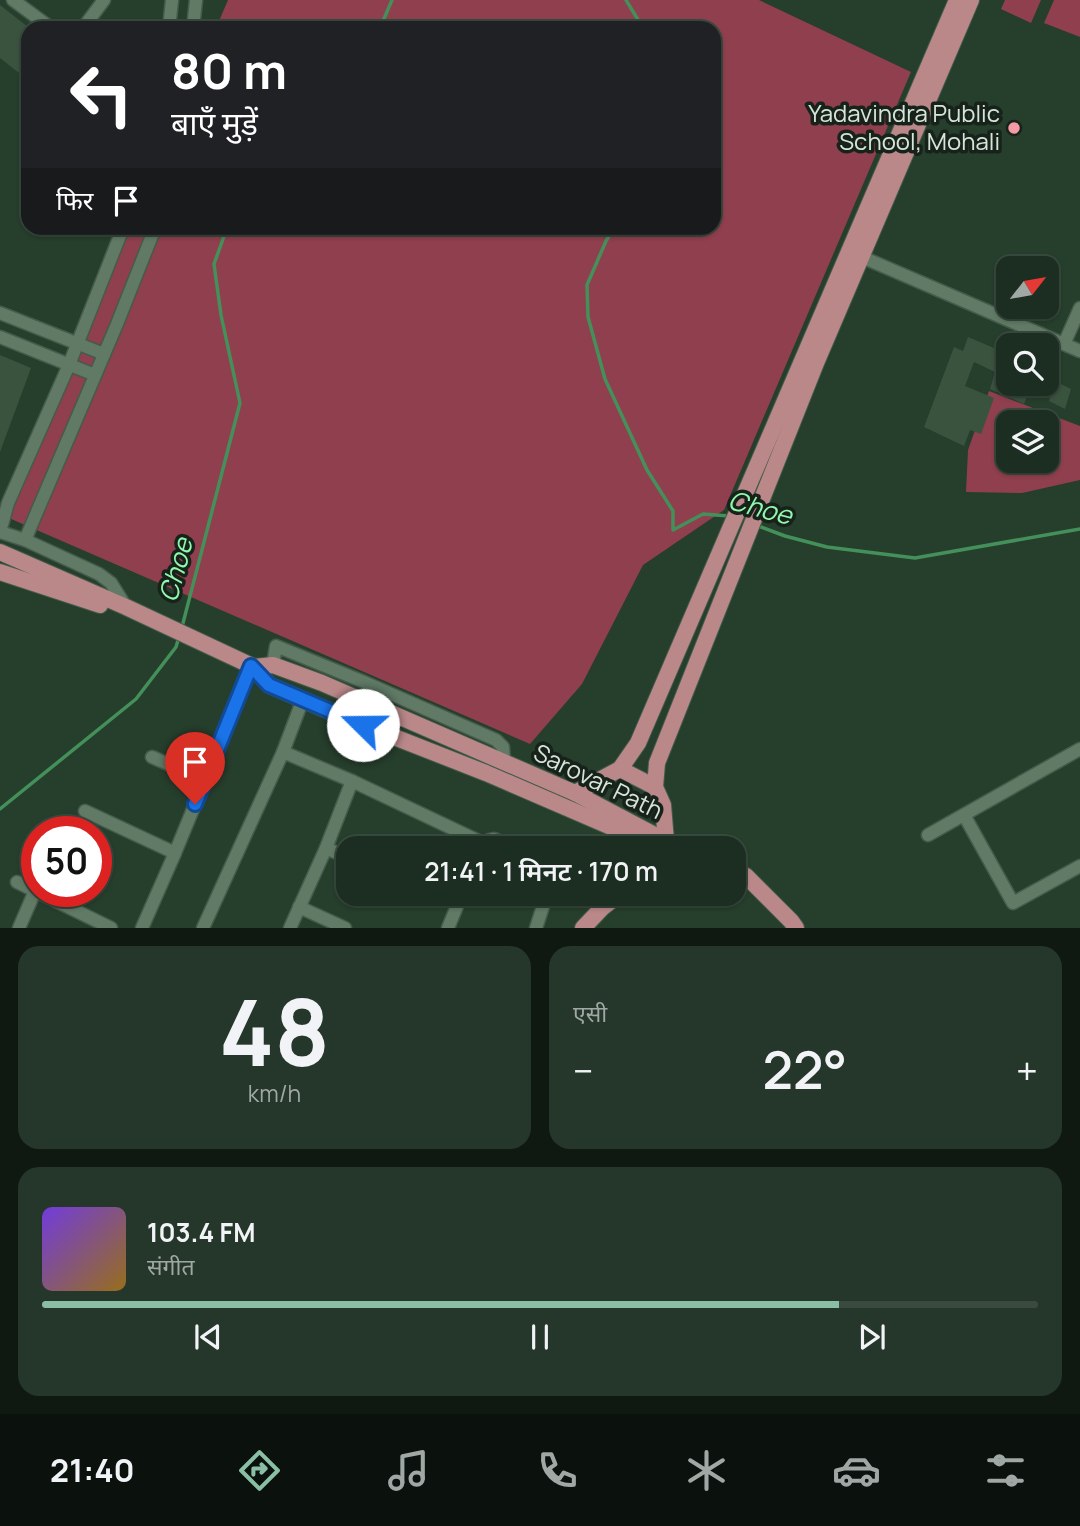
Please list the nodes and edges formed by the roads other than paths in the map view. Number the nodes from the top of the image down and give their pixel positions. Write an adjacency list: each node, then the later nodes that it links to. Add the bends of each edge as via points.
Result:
1 (13, 0): 7 (street)
2 (104, 0): 8 (street)
3 (172, 0): 9 (street)
4 (196, 0): 10 (street)
5 (957, 0): 13 (main road)
6 (971, 0): 13 (main road)
7 (42, 21)
8 (88, 21)
9 (170, 21)
10 (194, 21)
11 (120, 235): 18 (street)
12 (152, 235): 21 (street)
13 (856, 254): 19 (street); 24 (main road)
14 (1080, 308): 19 (street)
15 (0, 313): 16 (street)
16 (20, 322): 17 (street); 18 (street)
17 (5, 340): 22 (street)
18 (78, 344): 21 (street); 22 (street)
19 (1064, 344): 20 (street)
20 (1080, 351)
21 (104, 354): 23 (street)
22 (69, 365): 23 (street); 25 (street, via 8,503)
23 (95, 375): 26 (street)
24 (791, 408): 27 (main road, via 754,474); 28 (main road, via 770,482)
25 (0, 532): 26 (street)
26 (25, 540): 31 (street, via 107,579)
27 (726, 540): 28 (main road); 37 (main road, via 638,743)
28 (743, 547): 40 (main road, via 657,763)
29 (0, 552): 31 (main road)
30 (0, 572): 31 (main road, via 126,614)
31 (131, 609): 32 (main road)
32 (253, 666): 33 (main road, via 269,685); 38 (street); 41 (main road, Sarovar Path, via 273,665 322,683)
33 (303, 699): 35 (street); 46 (main road)
34 (1080, 749): 43 (street)
35 (283, 752): 39 (street); 66 (street)
36 (152, 757): 38 (street)
37 (620, 769): 40 (main road); 41 (main road)
38 (205, 780): 50 (street)
39 (352, 781): 45 (street); 49 (street)
40 (655, 787): 48 (main road, via 663,805)
41 (575, 793): 47 (main road, Sarovar Path)
42 (85, 811): 50 (street)
43 (964, 815): 44 (street); 52 (street, via 1013,904)
44 (928, 835)
45 (464, 836)
46 (642, 836)
47 (649, 836)
48 (664, 836)
49 (326, 848): 51 (street); 62 (street)
50 (175, 853): 65 (street)
51 (336, 853)
52 (1080, 866)
53 (746, 876): 73 (main road)
54 (17, 883): 55 (street)
55 (21, 885)
56 (746, 892): 72 (main road)
57 (458, 906): 69 (street)
58 (543, 906): 70 (street)
59 (605, 906): 71 (main road)
60 (28, 907): 63 (street)
61 (68, 907): 64 (street)
62 (299, 907): 67 (street); 68 (street)
63 (19, 928)
64 (111, 928)
65 (142, 928)
66 (203, 928)
67 (290, 928)
68 (345, 928)
69 (448, 928)
70 (536, 928)
71 (583, 928)
72 (782, 928)
73 (796, 928)

